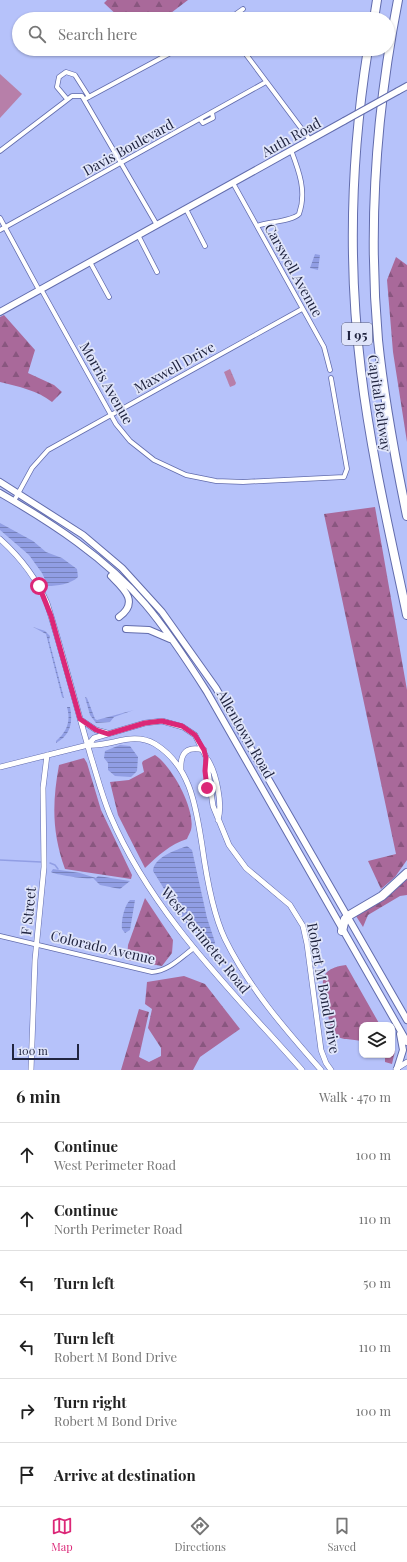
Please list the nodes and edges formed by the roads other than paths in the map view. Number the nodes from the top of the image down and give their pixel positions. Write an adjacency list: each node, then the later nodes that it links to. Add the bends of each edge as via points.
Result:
1 (377, 0): 5 (highway)
2 (398, 0): 6 (highway, Capital Beltway / I 95)
3 (243, 9): 4 (street)
4 (239, 12)
5 (375, 12)
6 (395, 17)
7 (165, 56): 13 (street)
8 (247, 56): 11 (street)
9 (367, 56): 44 (highway, Capital Beltway / I 95, via 358,137 354,206 356,320 371,439)
10 (388, 56): 41 (highway, Capital Beltway / I 95, via 378,139 374,270 378,339 386,401)
11 (266, 82): 15 (street); 18 (street, Davis Boulevard, via 212,112 213,118 208,122 200,119)
12 (407, 86): 15 (main road, Auth Road, bridge)
13 (87, 98): 14 (street, via 76,95); 14 (street, via 75,75 66,72 58,77 57,87); 18 (street)
14 (67, 100): 17 (street)
15 (310, 140): 16 (main road, Auth Road)
16 (291, 150): 19 (main road, Auth Road); 23 (street, via 301,180 302,203 299,214 291,219)
17 (0, 151)
18 (122, 162): 22 (street); 24 (street, Davis Boulevard)
19 (233, 183): 20 (main road, Auth Road); 23 (street, Carswell Avenue)
20 (186, 209): 22 (main road, Auth Road); 27 (street)
21 (0, 218): 24 (street, Morris Avenue)
22 (157, 225): 26 (main road, Auth Road)
23 (257, 226): 32 (street, Carswell Avenue)
24 (5, 228): 25 (street, Davis Boulevard); 30 (street, Morris Avenue)
25 (0, 230)
26 (138, 235): 28 (main road, Auth Road); 29 (street)
27 (205, 246)
28 (90, 262): 30 (main road, Auth Road); 31 (street)
29 (157, 272)
30 (40, 290): 33 (main road, Auth Road); 36 (street, Morris Avenue)
31 (109, 297)
32 (302, 308): 34 (street, Carswell Avenue, via 326,353); 36 (street, Maxwell Drive)
33 (0, 312)
34 (330, 370)
35 (331, 378): 36 (street, Morris Avenue, via 347,469 346,476 340,479 243,482 196,478 169,469 145,454 124,435)
36 (110, 415): 39 (street, Maxwell Drive, via 44,453)
37 (0, 482): 39 (main road, Allentown Road)
38 (0, 493): 40 (main road, Allentown Road)
39 (18, 493): 40 (street, Maxwell Drive); 56 (main road, Allentown Road, via 69,525 101,550 162,612 216,688)
40 (14, 501): 43 (main road, Allentown Road, via 59,530)
41 (407, 516)
42 (0, 539): 48 (street, West Perimeter Road, via 26,566 47,603)
43 (94, 557): 45 (main road, via 128,595 128,605); 47 (main road, Allentown Road, via 146,605)
44 (407, 615)
45 (118, 617)
46 (126, 629): 47 (main road, via 149,630)
47 (172, 640): 57 (main road, Allentown Road, via 207,692)
48 (80, 719): 49 (street, via 96,730); 50 (street, West Perimeter Road)
49 (108, 734): 50 (street, Robert M Bond Drive, via 94,738); 51 (street, Robert M Bond Drive, via 145,723 168,722 195,735)
50 (88, 745): 52 (street); 54 (street, Robert M Bond Drive, via 97,746 126,738 144,740 162,750); 60 (street, West Perimeter Road, via 103,799 129,854 151,892)
51 (204, 750): 54 (street, via 187,750 182,757); 68 (street, Robert M Bond Drive, via 212,802 229,845 241,863 287,901 301,922 307,944 321,1050)
52 (47, 755): 53 (street); 59 (street, F Street, via 43,788 44,867)
53 (0, 767)
54 (181, 770): 67 (street, Robert M Bond Drive, via 194,798 214,907 225,939 239,966 268,1008)
55 (407, 873): 56 (highway, via 382,896)
56 (348, 916): 57 (highway); 61 (main road, Allentown Road)
57 (342, 931): 62 (main road, Allentown Road)
58 (0, 936): 59 (street, Colorado Avenue)
59 (37, 944): 60 (street, Colorado Avenue, via 152,972 168,967); 65 (street, F Street)
60 (194, 948): 66 (street, West Perimeter Road)
61 (407, 1020)
62 (397, 1024): 63 (main road, Allentown Road); 69 (main road, via 403,1050)
63 (407, 1042)
64 (407, 1062): 69 (street)
65 (31, 1070)
66 (302, 1070)
67 (321, 1070)
68 (332, 1070)
69 (396, 1070)

